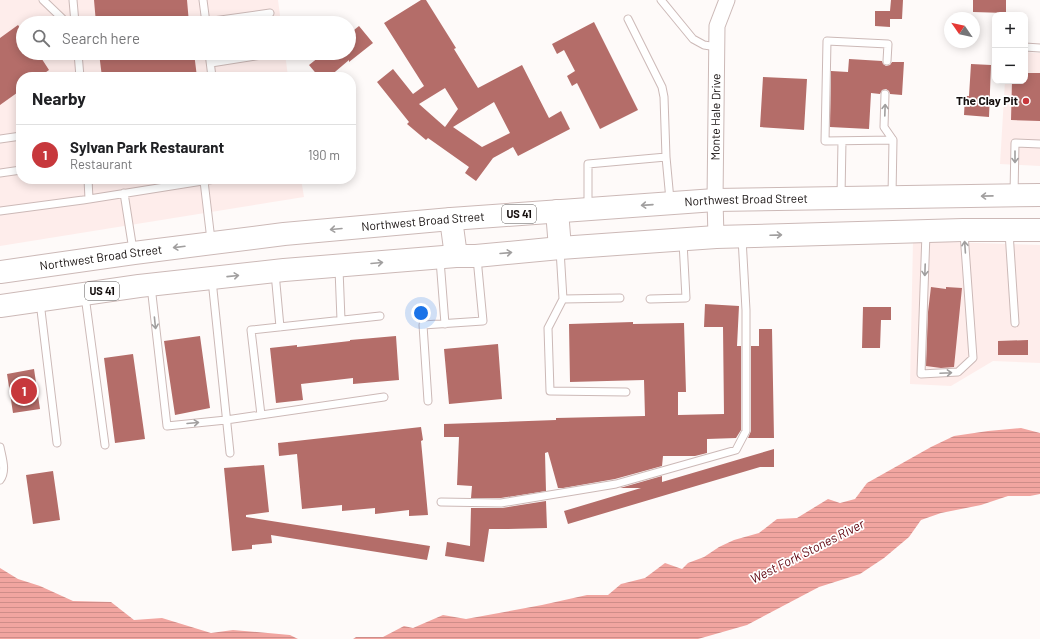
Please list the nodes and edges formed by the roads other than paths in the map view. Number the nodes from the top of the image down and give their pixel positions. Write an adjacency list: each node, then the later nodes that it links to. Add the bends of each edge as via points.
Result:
1 (43, 0): 7 (lane)
2 (73, 0): 8 (lane)
3 (203, 0): 9 (lane)
4 (661, 0): 12 (lane, via 693,39 704,45)
5 (728, 0): 12 (street, Monte Hale Drive, via 717,26)
6 (270, 13): 10 (lane)
7 (60, 16)
8 (74, 16)
9 (205, 16)
10 (251, 16)
11 (628, 19): 28 (lane, via 662,87)
12 (717, 47): 40 (street, Monte Hale Drive)
13 (1028, 48): 14 (lane)
14 (1040, 48)
15 (79, 60): 20 (lane)
16 (211, 60): 19 (lane)
17 (230, 60): 19 (lane)
18 (887, 61): 26 (lane, via 888,44 827,41 825,141)
19 (211, 63): 21 (lane)
20 (80, 72)
21 (212, 72)
22 (885, 94): 25 (lane, one-way to 22, via 884,127)
23 (16, 137): 24 (lane)
24 (0, 139)
25 (893, 140): 26 (lane); 37 (lane)
26 (842, 141): 38 (lane)
27 (1040, 144): 35 (lane, one-way to 35, via 1015,143)
28 (666, 157): 41 (lane); 42 (lane, via 588,164)
29 (16, 171): 30 (lane)
30 (0, 173)
31 (88, 184): 39 (lane)
32 (184, 184): 34 (lane)
33 (204, 184): 53 (lane)
34 (124, 193): 39 (lane); 55 (lane)
35 (1014, 196): 36 (main road, Northwest Broad Street / US 41); 37 (main road, Northwest Broad Street / US 41, one-way to 37)
36 (1040, 196)
37 (892, 197): 38 (main road, Northwest Broad Street / US 41)
38 (841, 198): 40 (main road, Northwest Broad Street / US 41)
39 (89, 199): 43 (lane)
40 (715, 200): 41 (main road, Northwest Broad Street / US 41); 51 (street, Monte Hale Drive)
41 (670, 203): 42 (main road, Northwest Broad Street / US 41, one-way to 42)
42 (588, 209): 44 (main road, Northwest Broad Street / US 41)
43 (0, 210)
44 (557, 211): 45 (main road, Northwest Broad Street / US 41); 54 (main road)
45 (451, 219): 53 (main road, Northwest Broad Street / US 41, one-way to 53); 56 (main road)
46 (963, 230): 47 (main road, US 41); 49 (main road, US 41); 49 (lane, one-way to 46, via 921,374 958,372 973,358)
47 (1009, 230): 48 (main road, US 41); 71 (lane)
48 (1040, 230)
49 (926, 231): 50 (main road, US 41, one-way to 49)
50 (742, 236): 51 (main road, US 41); 83 (lane, via 746,310 746,431 736,450 616,484 501,503)
51 (716, 237): 52 (main road, US 41)
52 (683, 239): 54 (main road, US 41); 64 (lane, via 686,298)
53 (211, 243): 55 (main road, Northwest Broad Street / US 41, one-way to 55)
54 (560, 248): 56 (main road, US 41, one-way to 54); 65 (lane)
55 (134, 253): 59 (main road, Northwest Broad Street / US 41); 61 (main road)
56 (457, 256): 57 (main road, US 41, one-way to 56); 70 (lane); 70 (lane, via 483,321)
57 (339, 266): 58 (main road, US 41); 69 (lane)
58 (275, 271): 60 (main road, US 41, one-way to 58); 72 (lane)
59 (0, 272)
60 (211, 278): 61 (main road, US 41); 77 (lane)
61 (145, 285): 62 (main road, US 41); 77 (lane, one-way to 77, via 167,426)
62 (85, 294): 66 (main road, US 41); 79 (lane)
63 (620, 298): 65 (lane)
64 (650, 298)
65 (563, 299): 73 (lane, via 548,328 550,391)
66 (40, 300): 67 (main road, US 41); 78 (lane)
67 (0, 306)
68 (380, 316): 69 (lane)
69 (341, 320): 72 (lane)
70 (445, 324): 75 (lane, via 423,325)
71 (1015, 324)
72 (280, 327): 76 (lane, via 251,330)
73 (626, 392)
74 (384, 397): 76 (lane)
75 (428, 401)
76 (261, 415): 77 (lane)
77 (226, 420): 81 (lane)
78 (57, 443)
79 (105, 445)
80 (0, 447): 82 (lane, via 4,471)
81 (230, 453)
82 (0, 480)
83 (441, 502)

